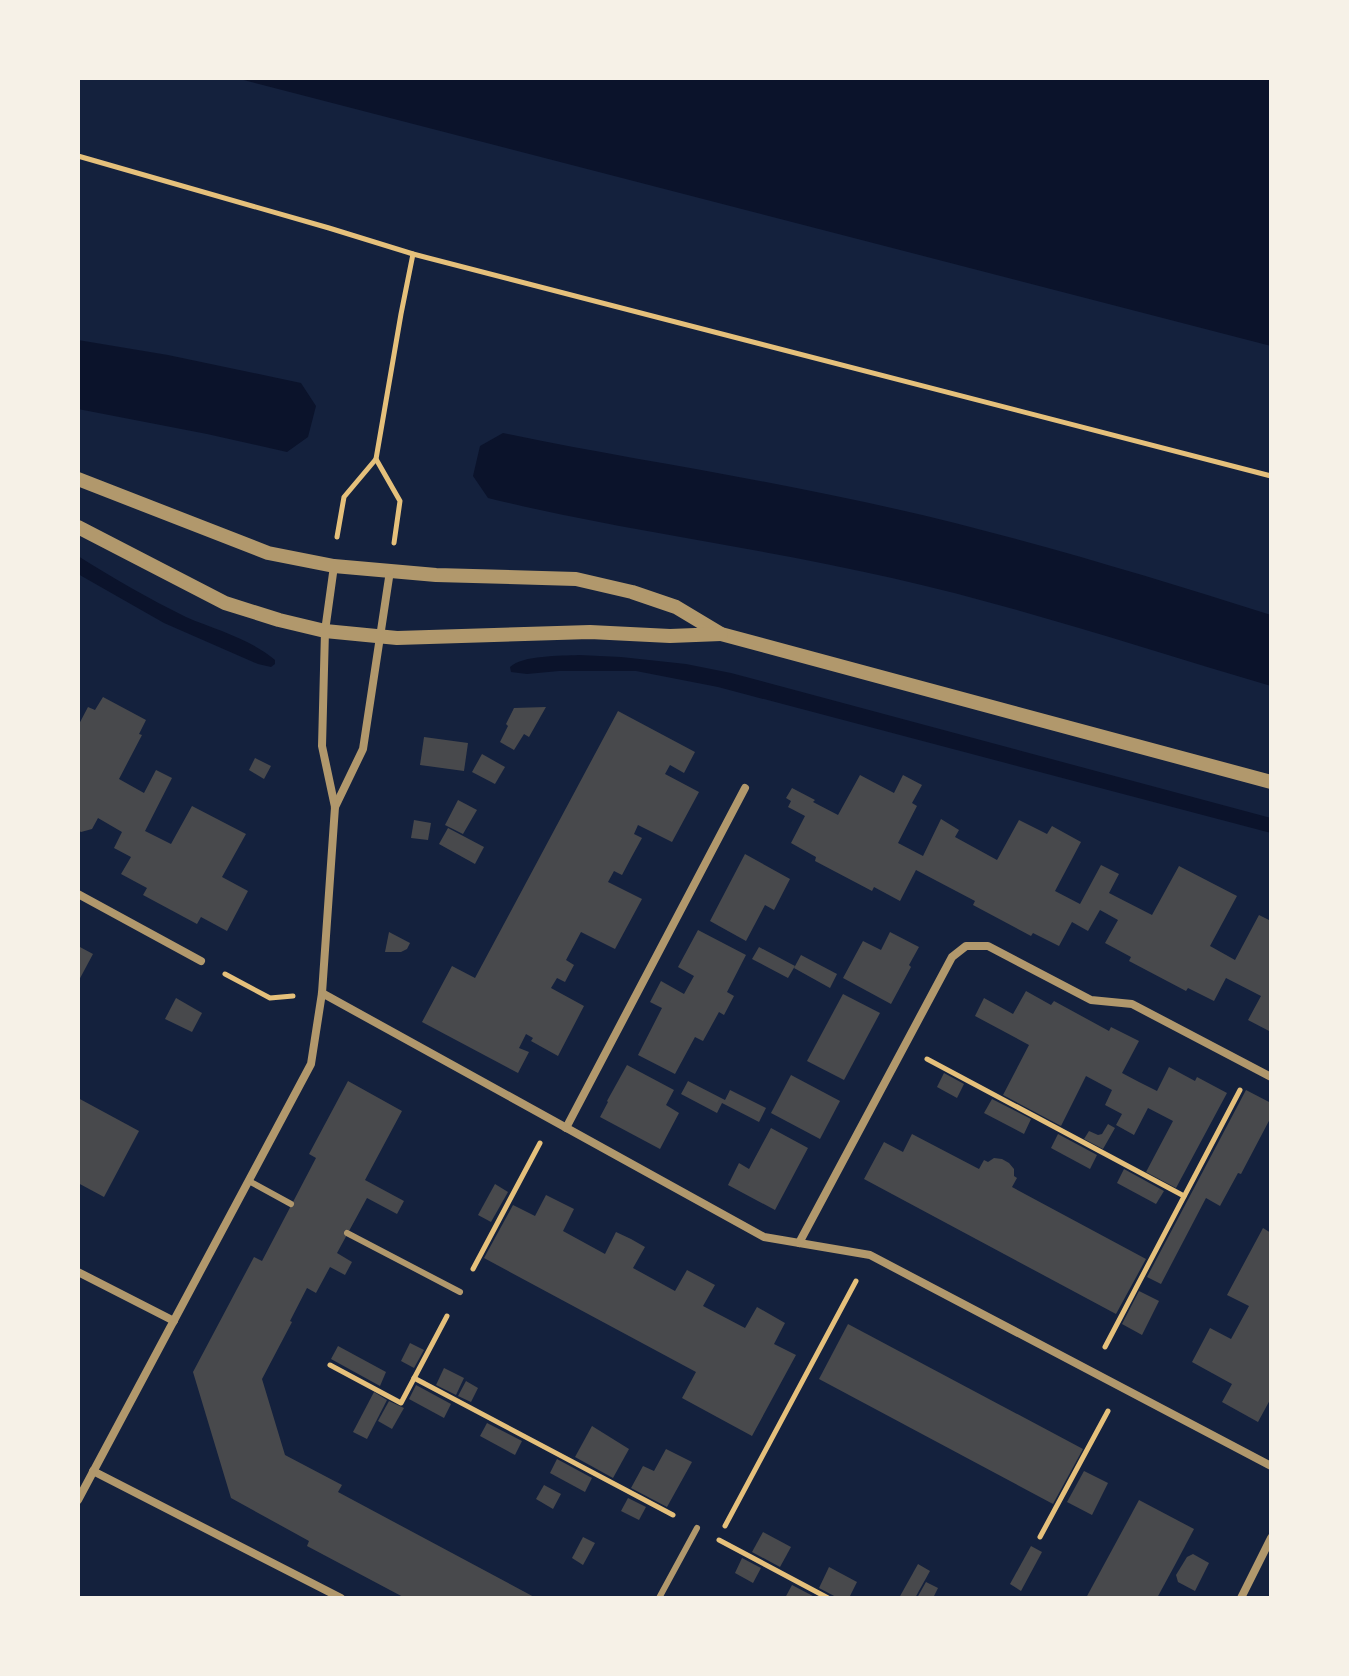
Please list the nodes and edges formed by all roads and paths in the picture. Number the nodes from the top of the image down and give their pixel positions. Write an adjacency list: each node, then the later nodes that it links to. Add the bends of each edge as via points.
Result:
1 (78, 156): 2 (path)
2 (413, 254): 3 (path); 4 (path)
3 (376, 459): 7 (path, via 344,497); 8 (path, via 400,501)
4 (1271, 476)
5 (78, 479): 7 (street, via 268,553)
6 (78, 527): 9 (street, via 225,603)
7 (334, 566): 8 (street); 9 (street)
8 (390, 571): 10 (street, via 576,579 676,607); 11 (street)
9 (325, 631): 11 (street); 14 (street, via 322,746)
10 (721, 634): 11 (street); 12 (street)
11 (380, 636): 14 (street, via 363,749)
12 (1271, 782)
13 (745, 788): 21 (street)
14 (335, 807): 17 (street)
15 (78, 894): 16 (street)
16 (201, 961): 17 (path, via 270,998)
17 (322, 993): 21 (street); 22 (street, via 311,1064)
18 (904, 1047): 19 (street, via 952,957 966,946 988,946 1091,1000 1132,1004); 23 (path); 26 (street)
19 (1253, 1067): 20 (street); 23 (path)
20 (1271, 1077)
21 (566, 1128): 26 (street, via 764,1237)
22 (249, 1181): 24 (lane); 30 (street)
23 (1184, 1196): 31 (path)
24 (291, 1204)
25 (347, 1233): 29 (lane)
26 (799, 1243): 27 (street)
27 (870, 1255): 31 (street); 42 (path, via 718,1539)
28 (78, 1272): 30 (street)
29 (460, 1292)
30 (174, 1321): 35 (street)
31 (1091, 1372): 33 (street)
32 (414, 1378): 37 (path)
33 (1121, 1388): 34 (street); 38 (path)
34 (1271, 1466)
35 (93, 1471): 36 (street); 40 (street)
36 (78, 1500)
37 (697, 1528): 41 (lane)
38 (1040, 1537)
39 (1271, 1538): 43 (street)
40 (341, 1598)
41 (659, 1598)
42 (828, 1598)
43 (1241, 1598)

